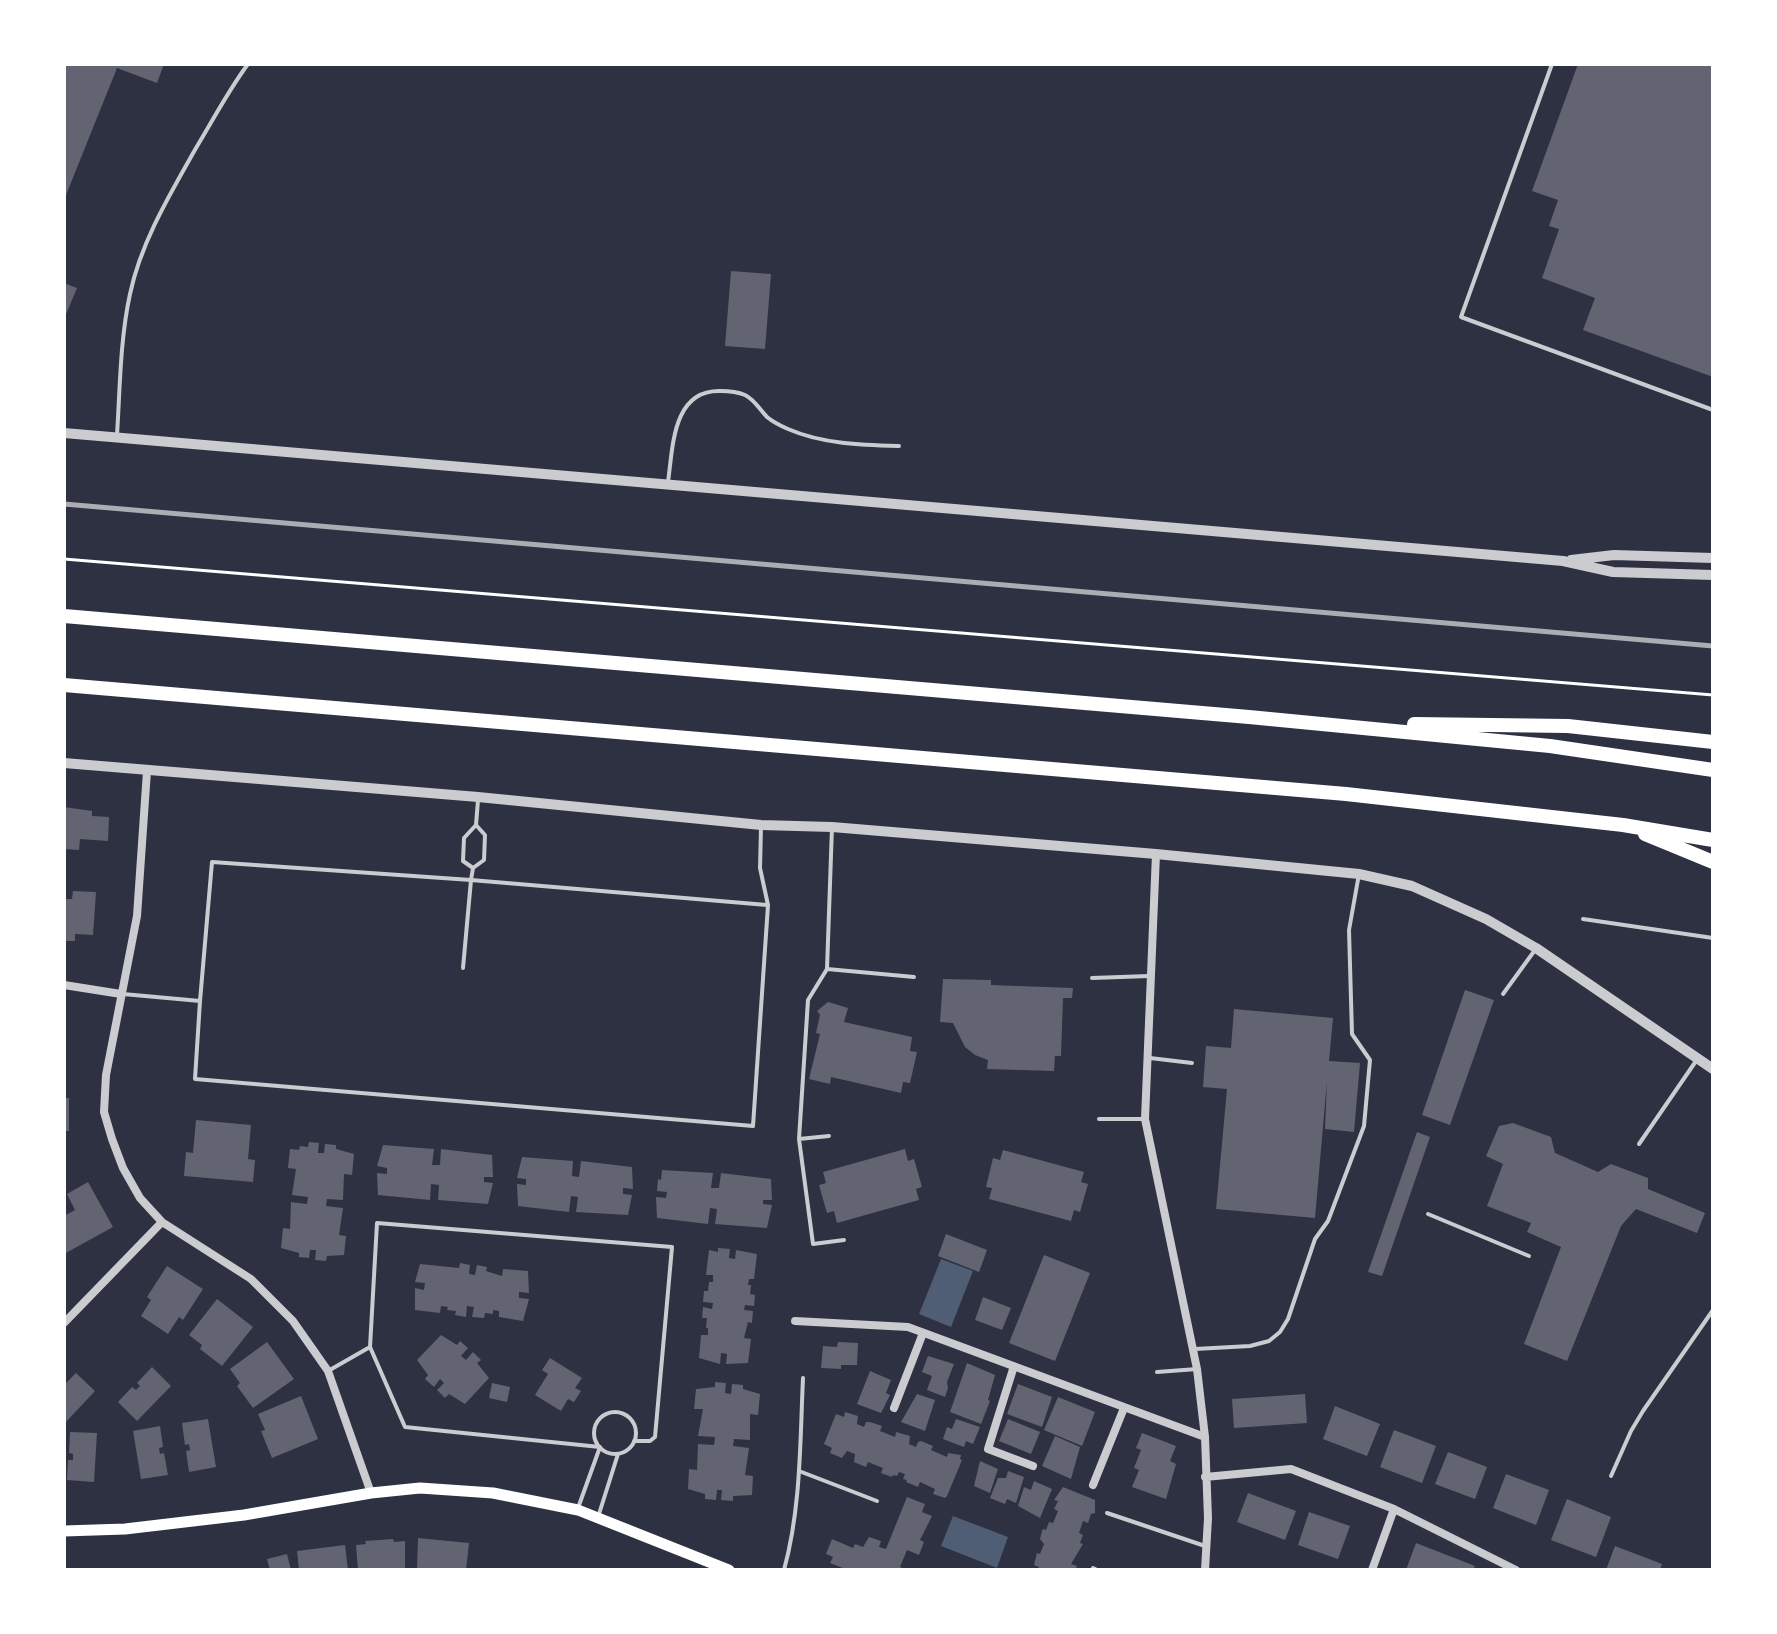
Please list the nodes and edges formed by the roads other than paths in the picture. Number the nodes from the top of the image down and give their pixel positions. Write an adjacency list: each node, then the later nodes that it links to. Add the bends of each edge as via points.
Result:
1 (248, 64): 5 (lane, via 163,206 139,264 124,323)
2 (1552, 64): 3 (lane, via 1461,317)
3 (1713, 410)
4 (64, 433): 5 (street)
5 (116, 438): 7 (street)
6 (899, 446): 7 (lane, via 811,437 774,422 744,395 712,391 689,403 681,415)
7 (668, 485): 9 (street)
8 (1713, 558): 9 (street, via 1614,555)
9 (1563, 561): 10 (street, via 1613,572)
10 (1713, 575)
11 (64, 616): 13 (highway)
12 (64, 685): 21 (highway, via 1331,793)
13 (1249, 717): 14 (highway, via 1568,726); 16 (highway, via 1550,746)
14 (1713, 742)
15 (64, 763): 17 (street)
16 (1713, 770)
17 (147, 771): 18 (street); 39 (street, via 137,916)
18 (478, 797): 19 (lane); 20 (street)
19 (476, 825): 26 (lane, via 485,835 484,860); 26 (lane, via 464,838 463,861)
20 (761, 825): 22 (street); 29 (lane, via 760,868)
21 (1623, 825): 23 (highway); 25 (highway)
22 (832, 827): 24 (street); 34 (lane)
23 (1713, 840)
24 (1156, 854): 27 (street); 35 (street)
25 (1713, 862)
26 (473, 868): 28 (lane)
27 (1359, 874): 32 (street, via 1451,902); 60 (lane, via 1350,943 1352,1034 1370,1060 1364,1126 1280,1332 1250,1346)
28 (471, 880): 29 (lane); 33 (lane); 41 (lane, via 212,862)
29 (768, 905): 41 (lane, via 753,1126 195,1079)
30 (1583, 919): 31 (lane)
31 (1713, 938)
32 (1536, 948): 40 (lane); 43 (street)
33 (463, 968)
34 (827, 969): 36 (lane); 49 (lane, via 808,1000)
35 (1151, 976): 37 (lane); 42 (street)
36 (914, 977)
37 (1092, 978)
38 (64, 985): 39 (street)
39 (121, 994): 41 (lane); 52 (street, via 104,1112 123,1168)
40 (1503, 994)
41 (200, 1001)
42 (1148, 1058): 44 (lane); 47 (street)
43 (1698, 1059): 45 (street); 50 (lane)
44 (1192, 1063)
45 (1713, 1069)
46 (1099, 1119): 47 (lane)
47 (1145, 1119): 60 (street)
48 (829, 1136): 49 (lane)
49 (799, 1139): 53 (lane, via 813,1244)
50 (1639, 1144)
51 (1428, 1214): 54 (lane)
52 (162, 1222): 57 (street); 63 (street, via 251,1279 293,1321)
53 (844, 1240)
54 (1529, 1256)
55 (1713, 1310): 74 (lane, via 1643,1411)
56 (795, 1321): 58 (street, via 908,1327)
57 (64, 1323)
58 (923, 1333): 61 (street); 66 (street)
59 (370, 1347): 63 (lane); 69 (lane, via 377,1223 672,1247 655,1437); 70 (lane, via 405,1427)
60 (1193, 1349): 62 (street)
61 (1014, 1366): 67 (street); 72 (street, via 988,1449)
62 (1197, 1369): 64 (lane); 68 (street)
63 (328, 1371): 77 (street)
64 (1157, 1372)
65 (803, 1378): 73 (lane)
66 (894, 1408)
67 (1124, 1408): 68 (street); 76 (street)
68 (1205, 1437): 75 (street)
69 (634, 1441): 70 (lane, via 632,1422 622,1413 608,1413 595,1428); 71 (lane)
70 (600, 1447): 71 (lane); 80 (lane)
71 (618, 1454): 82 (lane)
72 (1033, 1466)
73 (799, 1471): 78 (lane); 87 (lane)
74 (1611, 1476)
75 (1205, 1477): 79 (street, via 1291,1469); 84 (street)
76 (1093, 1485)
77 (371, 1493): 80 (main road, via 420,1488 493,1493); 83 (main road, via 244,1515)
78 (877, 1501)
79 (1394, 1509): 85 (street); 89 (street)
80 (578, 1510): 82 (main road)
81 (1107, 1513): 84 (lane)
82 (598, 1516): 86 (main road)
83 (64, 1531)
84 (1205, 1546): 88 (street)
85 (1511, 1569)
86 (729, 1570)
87 (784, 1570)
88 (1205, 1570)
89 (1372, 1570)

